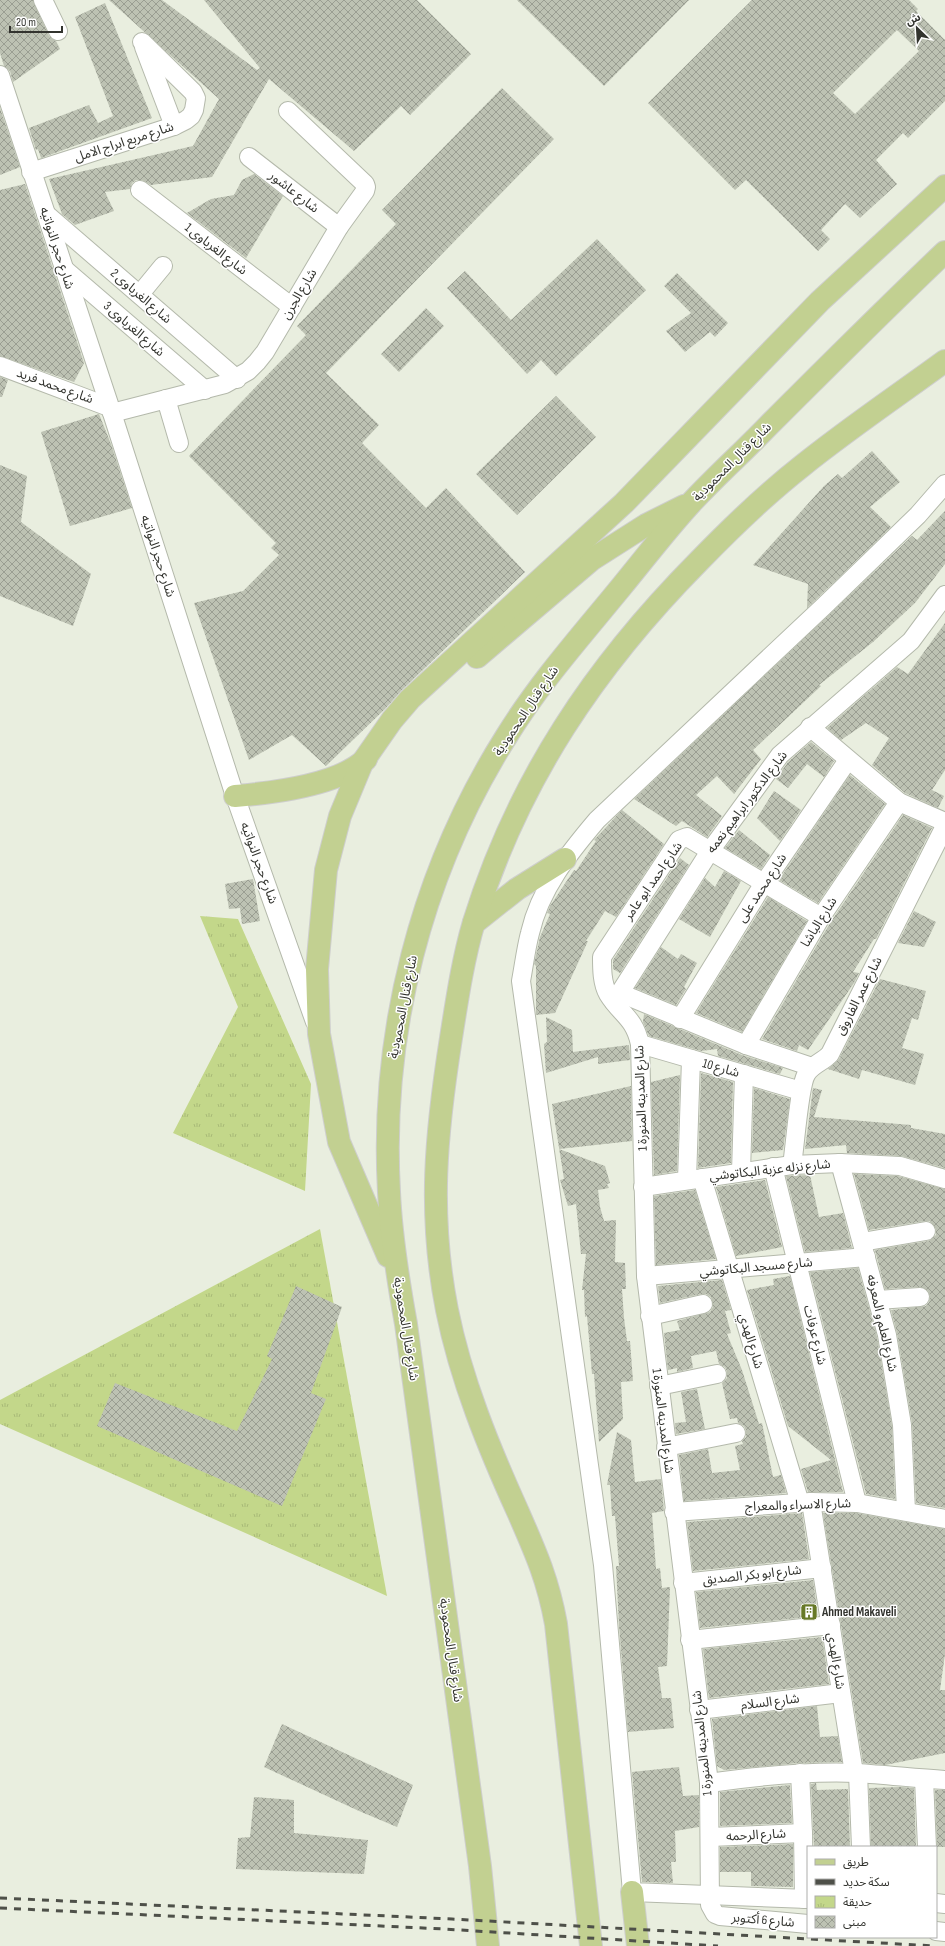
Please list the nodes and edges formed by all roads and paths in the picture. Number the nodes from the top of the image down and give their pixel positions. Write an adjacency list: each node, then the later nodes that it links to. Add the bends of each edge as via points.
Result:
1 (43, 0): 2 (street)
2 (58, 31)
3 (0, 76): 7 (street, شارع حجر النواتيه)
4 (288, 111): 11 (street, شارع الجرن, via 366,185 365,191)
5 (174, 126): 5 (street, شارع مربع ابراج الامل, via 191,116 196,98 193,92 142,42); 7 (street, شارع مربع ابراج الامل)
6 (249, 157): 11 (street, شارع عاشور)
7 (31, 172): 10 (street, شارع حجر النواتيه)
8 (945, 186): 29 (main road, via 820,301 624,503 410,699)
9 (140, 190): 16 (street, شارع الغرباوى 1)
10 (45, 213): 14 (street, شارع حجر النواتيه); 15 (street, شارع الغرباوى 2)
11 (339, 227): 16 (street, شارع الجرن)
12 (945, 252): 25 (main road, شارع قنال المحمودية)
13 (163, 266): 15 (street)
14 (63, 268): 20 (street, شارع الغرباوى 3); 22 (street, شارع حجر النواتيه)
15 (140, 294): 19 (street, شارع الغرباوى 2)
16 (292, 307): 19 (street, شارع الجرن, via 257,362)
17 (945, 361): 38 (main road, via 801,466 759,502 681,579 611,659 551,746 526,793 504,840)
18 (0, 366): 22 (street, شارع محمد فريد)
19 (237, 378): 20 (street, شارع الجرن)
20 (205, 390): 21 (street, شارع الجرن)
21 (166, 399): 22 (street, شارع الجرن); 23 (street)
22 (110, 410): 30 (street, شارع حجر النواتيه)
23 (179, 443)
24 (945, 484): 35 (street, via 918,515 823,607 598,820)
25 (691, 503): 29 (main road, via 646,525 591,560 513,626); 61 (main road, شارع قنال المحمودية, via 527,704 466,808 435,882 420,924 409,968 391,1079 388,1191)
26 (945, 595): 27 (street, شارع الدكتور ابراهيم نعمه, via 911,641)
27 (810, 727): 28 (street); 34 (street, شارع الدكتور ابراهيم نعمه, via 780,754)
28 (848, 760): 31 (street); 36 (street, شارع محمد على)
29 (362, 763): 30 (main road, via 342,773 300,787); 42 (main road, via 340,816 326,870 317,969)
30 (235, 796): 42 (street, شارع حجر النواتيه)
31 (899, 802): 32 (street); 37 (street, شارع الباشا)
32 (945, 822)
33 (945, 826): 46 (street, شارع عمر الفاروق, via 830,1054)
34 (710, 851): 36 (street, شارع احمد ابو عامر); 39 (street, شارع احمد ابو عامر, via 687,838 679,840); 40 (street, شارع الدكتور ابراهيم نعمه)
35 (565, 859): 38 (main road, via 517,889); 90 (street, via 546,891 530,932 522,981 602,1565)
36 (764, 883): 37 (street, شارع احمد ابو عامر); 41 (street, شارع محمد على)
37 (821, 917): 44 (street, شارع الباشا)
38 (474, 923): 95 (main road, via 455,1012 438,1123 435,1170 437,1240 447,1312 464,1375 474,1406 539,1557 552,1602)
39 (602, 957): 40 (street, شارع المدينه المنورة 1, via 602,975 608,993)
40 (617, 998): 41 (street); 43 (street, شارع المدينه المنورة 1, via 638,1033)
41 (680, 1019): 44 (street)
42 (320, 1034): 61 (main road, via 339,1142)
43 (640, 1044): 45 (street, شارع 10); 55 (street, شارع المدينه المنورة 1)
44 (746, 1044): 46 (street)
45 (691, 1059): 47 (street, شارع 10); 53 (street, شارع الهدي)
46 (812, 1067): 48 (street, شارع عمر الفاروق, via 802,1082)
47 (744, 1074): 48 (street, شارع 10); 52 (street)
48 (801, 1091): 50 (street, شارع عمر الفاروق)
49 (840, 1163): 50 (street, شارع نزله عزبة البكاتوشي); 54 (street, شارع نزله عزبة البكاتوشي, via 900,1166); 57 (street, شارع العلم و المعرفه)
50 (792, 1165): 51 (street, شارع نزله عزبة البكاتوشي)
51 (773, 1168): 52 (street, شارع نزله عزبة البكاتوشي); 58 (street, شارع عرفات)
52 (741, 1172): 53 (street, شارع نزله عزبة البكاتوشي)
53 (694, 1179): 55 (street, شارع نزله عزبة البكاتوشي); 59 (street, شارع الهدي)
54 (945, 1179)
55 (643, 1187): 60 (street, شارع المدينه المنورة 1)
56 (926, 1231): 57 (street, شارع مسجد البكاتوشي)
57 (864, 1250): 58 (street, شارع مسجد البكاتوشي); 63 (street, شارع العلم و المعرفه)
58 (797, 1263): 59 (street, شارع مسجد البكاتوشي); 71 (street, شارع عرفات)
59 (729, 1269): 60 (street, شارع مسجد البكاتوشي); 70 (street, شارع الهدي)
60 (646, 1276): 65 (street, شارع المدينه المنورة 1)
61 (398, 1280): 94 (main road, شارع قنال المحمودية, via 408,1332 474,1819)
62 (920, 1297): 63 (street)
63 (878, 1300): 72 (street, شارع العلم و المعرفه, via 887,1335 902,1425)
64 (702, 1304): 65 (street)
65 (650, 1316): 67 (street, شارع المدينه المنورة 1)
66 (717, 1374): 67 (street)
67 (659, 1386): 69 (street, شارع المدينه المنورة 1)
68 (736, 1433): 69 (street)
69 (666, 1447): 73 (street, شارع المدينه المنورة 1)
70 (805, 1503): 71 (street, شارع الاسراء والمعراج); 73 (street, شارع الاسراء والمعراج); 75 (street, شارع الهدي)
71 (857, 1503): 72 (street, شارع الاسراء والمعراج)
72 (906, 1511): 74 (street, شارع الاسراء والمعراج)
73 (674, 1512): 76 (street, شارع المدينه المنورة 1)
74 (945, 1519)
75 (822, 1568): 76 (street, شارع ابو بكر الصديق); 77 (street, شارع الهدي)
76 (683, 1583): 78 (street, شارع المدينه المنورة 1)
77 (831, 1625): 78 (street); 79 (street, شارع الهدي)
78 (690, 1640): 80 (street, شارع المدينه المنورة 1)
79 (841, 1693): 80 (street, شارع السلام); 82 (street, شارع الهدي)
80 (699, 1710): 85 (street, شارع المدينه المنورة 1)
81 (800, 1773): 82 (street); 85 (street); 86 (street)
82 (856, 1773): 83 (street); 88 (street, شارع الهدي)
83 (924, 1779): 84 (street); 89 (street)
84 (945, 1780)
85 (708, 1783): 87 (street, شارع المدينه المنورة 1)
86 (803, 1833): 87 (street, شارع الرحمه); 92 (street)
87 (710, 1837): 91 (street, شارع المدينه المنورة 1)
88 (861, 1846)
89 (926, 1846)
90 (632, 1892): 91 (street); 96 (main road)
91 (709, 1895): 92 (street); 93 (street, شارع 6 أكتوبر, via 712,1910 720,1916)
92 (806, 1899)
93 (807, 1924)
94 (488, 1946)
95 (591, 1946)
96 (638, 1946)

